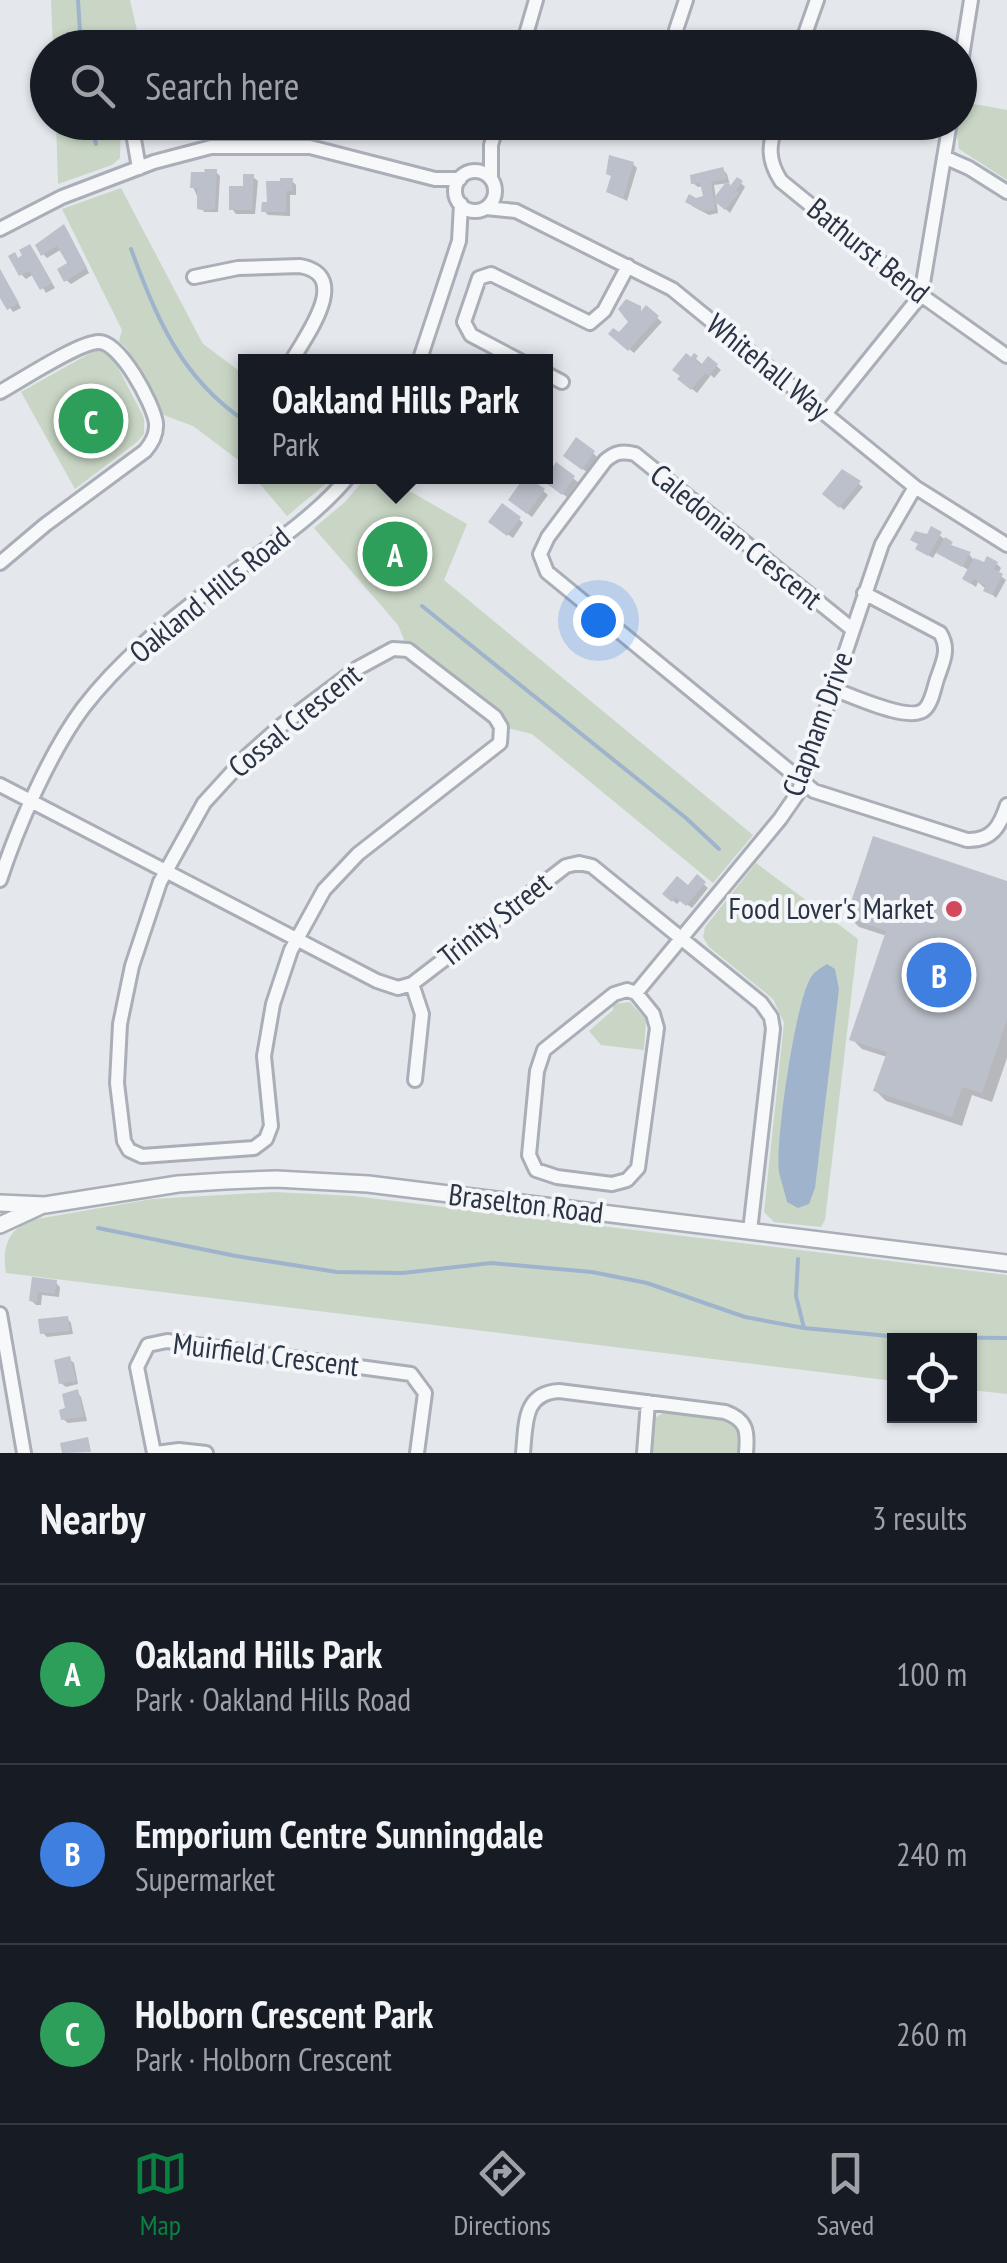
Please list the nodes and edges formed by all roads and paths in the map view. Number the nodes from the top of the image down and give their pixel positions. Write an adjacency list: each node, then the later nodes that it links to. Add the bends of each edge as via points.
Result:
1 (536, 0): 5 (street)
2 (686, 0): 6 (street)
3 (816, 0): 7 (street)
4 (971, 0): 8 (street)
5 (527, 30)
6 (676, 30)
7 (806, 30)
8 (966, 30)
9 (134, 140): 15 (street)
10 (493, 140): 13 (street)
11 (771, 140): 25 (street, Bathurst Bend, via 769,160 781,181)
12 (947, 140): 14 (street)
13 (491, 145): 16 (street); 17 (street)
14 (944, 157): 18 (street); 25 (street)
15 (139, 168): 17 (street, via 211,147 310,147); 21 (street)
16 (493, 184): 17 (street, via 482,173); 19 (street, via 494,199); 20 (street, Whitehall Way)
17 (462, 187): 19 (street, via 469,210); 22 (street)
18 (1007, 192)
19 (483, 209): 20 (street, Whitehall Way); 22 (street)
20 (516, 211): 23 (street, Whitehall Way)
21 (0, 229)
22 (459, 241): 27 (street)
23 (628, 266): 28 (street, via 594,322 483,276 465,328); 33 (street, Whitehall Way, via 681,296)
24 (194, 277): 26 (street, via 300,266 320,276 321,309)
25 (921, 295): 29 (street, Bathurst Bend); 33 (street)
26 (296, 354)
27 (422, 354)
28 (506, 354)
29 (1007, 356)
30 (553, 378): 31 (street)
31 (562, 382)
32 (0, 392): 37 (street, via 101,342 125,360 156,421 145,451)
33 (825, 414): 35 (street, Whitehall Way)
34 (342, 484): 43 (street, Oakland Hills Road, via 154,632 82,710)
35 (915, 487): 36 (street, Whitehall Way); 38 (street, Clapham Drive)
36 (1007, 546)
37 (0, 563)
38 (864, 592): 39 (street, Clapham Drive); 40 (street, via 940,633 943,662 928,706 918,714)
39 (852, 630): 40 (street, Clapham Drive); 41 (street, Caledonian Crescent, via 626,452 605,461 540,554 548,572)
40 (833, 689): 41 (street, Clapham Drive)
41 (804, 782): 44 (street, via 814,791 967,840 995,831); 47 (street, Clapham Drive)
42 (0, 785): 43 (street, Trinity Street)
43 (32, 801): 45 (street, Trinity Street); 46 (street, Oakland Hills Road)
44 (1007, 804)
45 (167, 872): 48 (street, Trinity Street); 48 (street, via 122,1000 116,1083 124,1141 133,1153 254,1148 266,1139 266,1033); 48 (street, Cossal Crescent, via 204,802 246,757 370,660 408,650 494,717 500,743 346,864)
46 (0, 880)
47 (682, 939): 49 (street, Trinity Street, via 597,870 572,864); 50 (street, Clapham Drive); 55 (street, Trinity Street, via 765,1007 773,1023)
48 (297, 940): 49 (street, Trinity Street, via 386,985)
49 (412, 984): 51 (street, via 422,1014)
50 (636, 994): 50 (street, via 614,994 541,1055 528,1146 531,1162 544,1174 612,1184 638,1168 656,1028)
51 (415, 1080)
52 (0, 1204): 53 (street, Braselton Road); 54 (street)
53 (45, 1204): 54 (street, Braselton Road); 55 (street, Braselton Road, via 178,1184 276,1179 368,1184)
54 (0, 1225)
55 (750, 1231): 56 (street, Braselton Road)
56 (1007, 1263)
57 (0, 1314): 59 (street)
58 (648, 1402): 63 (street, via 547,1392 528,1406); 64 (street); 65 (street, via 734,1416 748,1431)
59 (24, 1453)
60 (155, 1453): 61 (street); 62 (street, Muirfield Crescent, via 137,1366 148,1345 167,1341 411,1374 425,1392)
61 (206, 1453)
62 (417, 1453)
63 (523, 1453)
64 (644, 1453)
65 (746, 1453)

